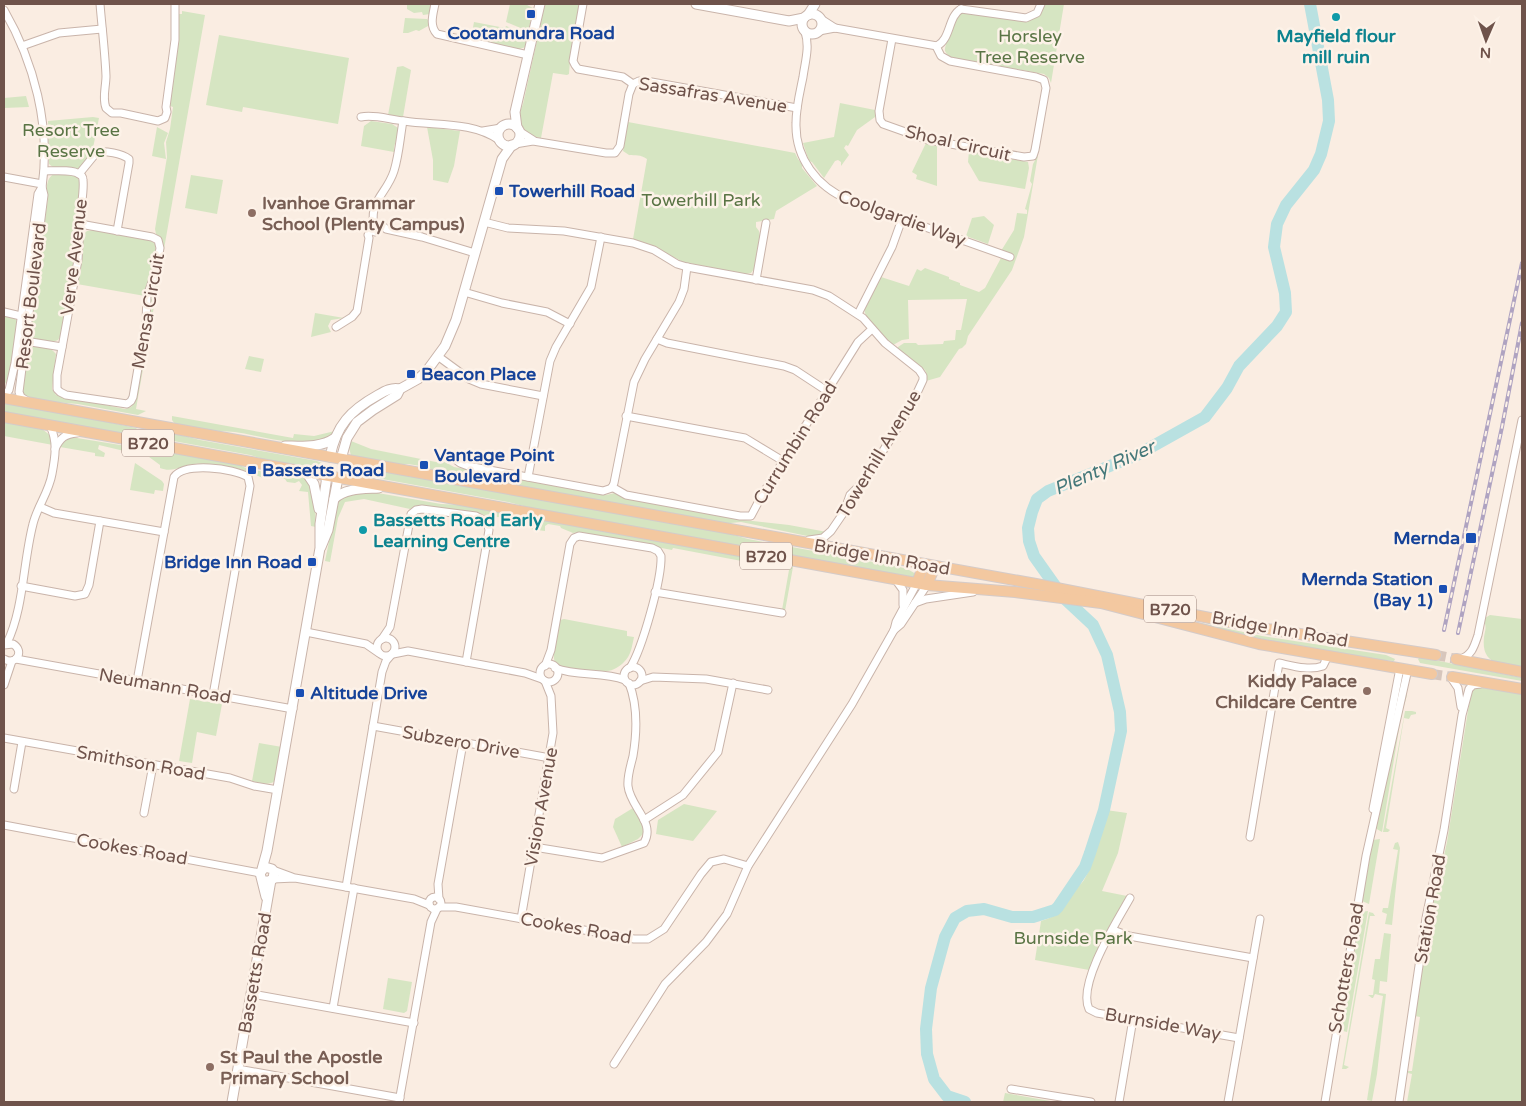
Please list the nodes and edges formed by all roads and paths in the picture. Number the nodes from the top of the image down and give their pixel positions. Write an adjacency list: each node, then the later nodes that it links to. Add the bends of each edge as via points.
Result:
1 (100, 4): 15 (street)
2 (175, 4): 15 (street, via 175,40 167,112 163,119 155,121 112,113 106,108)
3 (435, 4): 22 (street, via 432,25 437,34)
4 (540, 4): 22 (street)
5 (583, 4): 23 (street, Sassafras Avenue, via 574,66 623,77)
6 (696, 4): 13 (street)
7 (816, 4): 11 (street); 12 (street)
8 (1040, 4): 9 (street, via 1036,13 1026,18)
9 (961, 6): 20 (street)
10 (4, 10): 21 (street, Resort Boulevard)
11 (806, 16): 12 (street, via 814,14); 13 (street); 16 (street, via 802,23)
12 (820, 18): 14 (street); 17 (street, via 822,25)
13 (789, 20): 16 (street)
14 (835, 28): 17 (street); 18 (street)
15 (102, 29): 21 (street, via 59,33)
16 (804, 30): 17 (street, via 811,34); 19 (street, Coolgardie Way)
17 (818, 32): 19 (street, Coolgardie Way)
18 (892, 39): 20 (street); 20 (street, Shoal Circuit, via 879,111 883,124 928,140 1031,157 1035,153 1046,85 1044,80 953,62 941,56)
19 (808, 45): 24 (street, Coolgardie Way)
20 (938, 45)
21 (23, 48): 35 (street, Resort Boulevard, via 40,109)
22 (528, 55): 25 (street)
23 (633, 84): 24 (street, Sassafras Avenue, via 646,81); 32 (street, via 617,152 612,154)
24 (797, 108): 39 (street, Coolgardie Way, via 798,146 808,167 823,185 843,198)
25 (515, 112): 28 (street); 29 (street)
26 (361, 117): 27 (street)
27 (403, 121): 30 (street); 43 (street, via 394,170 374,210)
28 (503, 127): 29 (street, via 512,125); 30 (street); 31 (street, via 498,134)
29 (518, 130): 32 (street); 33 (street, via 519,138)
30 (480, 131): 31 (street)
31 (500, 141): 33 (street, via 506,146); 34 (street)
32 (533, 141): 33 (street)
33 (514, 144): 34 (street)
34 (502, 159): 40 (street)
35 (44, 171): 36 (street, Verve Avenue); 38 (street, Resort Boulevard)
36 (79, 174): 41 (street, Verve Avenue, via 83,182); 44 (street, via 97,152 129,159)
37 (4, 177): 38 (street)
38 (42, 184): 53 (street, Resort Boulevard, via 38,191 40,203)
39 (902, 219): 47 (street, Coolgardie Way); 52 (street, via 892,248)
40 (484, 222): 45 (street, Towerhill Avenue, via 508,228 554,230); 46 (street)
41 (80, 224): 44 (street, Mensa Circuit); 59 (street, Verve Avenue, via 77,266)
42 (764, 225): 49 (street)
43 (375, 227): 46 (street); 55 (street, via 369,233 357,311)
44 (117, 231): 59 (street, Mensa Circuit, via 153,237 160,246 147,296 147,318 131,401 122,405 60,392 56,385)
45 (602, 238): 48 (street, Towerhill Avenue, via 648,247); 54 (street, via 593,283)
46 (475, 253): 50 (street)
47 (1010, 258)
48 (687, 267): 49 (street, Towerhill Avenue); 57 (street, via 681,297)
49 (756, 280): 52 (street, Towerhill Avenue, via 818,292)
50 (464, 292): 54 (street, via 547,312); 60 (street, via 451,333)
51 (4, 312): 53 (street)
52 (858, 314): 56 (street, Towerhill Avenue)
53 (25, 315): 58 (street, Resort Boulevard); 63 (street, Resort Boulevard, via 10,388)
54 (570, 324): 64 (street, via 551,357)
55 (336, 327)
56 (872, 329): 62 (street, Currumbin Road, via 858,342); 92 (street, Towerhill Avenue, via 919,370 923,380 910,408 862,484 850,495)
57 (657, 339): 62 (street, via 784,366); 66 (street, via 636,376)
58 (25, 341): 59 (street); 65 (street, Resort Boulevard, via 18,392 20,398)
59 (62, 347)
60 (438, 356): 61 (street, via 422,376); 64 (street, via 481,384)
61 (400, 390): 72 (street, via 383,393 353,412); 78 (street, via 399,394 357,422 347,438)
62 (827, 391): 79 (street, Currumbin Road)
63 (4, 396): 65 (main road, Bridge Inn Road / B720)
64 (543, 396): 84 (street)
65 (27, 402): 69 (main road, Bridge Inn Road / B720)
66 (626, 416): 79 (street, via 745,438); 86 (street)
67 (4, 417): 70 (main road, Bridge Inn Road / B720)
68 (1522, 420): 80 (street)
69 (150, 424): 73 (main road); 74 (main road, Bridge Inn Road / B720)
70 (50, 426): 71 (main road, Bridge Inn Road / B720); 75 (street)
71 (86, 432): 73 (main road, Bridge Inn Road / B720); 75 (street, via 65,436)
72 (335, 438): 74 (street, via 318,445); 76 (street)
73 (147, 443): 82 (main road, Bridge Inn Road / B720)
74 (273, 446): 76 (main road, Bridge Inn Road / B720)
75 (55, 449): 88 (street, via 51,481)
76 (330, 457): 78 (main road, Bridge Inn Road / B720); 83 (main road)
77 (452, 457): 84 (street, via 460,464)
78 (341, 459): 83 (main road, Bassetts Road); 93 (main road, Bridge Inn Road / B720)
79 (783, 460): 86 (street, Currumbin Road, via 752,514 747,517 626,495)
80 (1514, 463): 81 (street); 110 (street)
81 (1522, 464)
82 (306, 472): 83 (main road, Bridge Inn Road / B720); 90 (street, via 314,484)
83 (332, 477): 85 (main road, Bridge Inn Road / B720); 87 (street, Bassetts Road); 90 (street, Bassetts Road)
84 (528, 477): 86 (street, via 603,491)
85 (388, 487): 87 (street, via 348,492); 98 (main road, Bridge Inn Road / B720)
86 (612, 488)
87 (334, 499): 94 (street, Bassetts Road, via 328,530)
88 (40, 507): 89 (street, via 54,513); 100 (street, via 32,526)
89 (100, 521): 91 (street); 100 (street, via 85,594 75,596)
90 (320, 524): 94 (street, Bassetts Road)
91 (164, 532): 146 (street); 154 (street, via 174,477 180,472 204,468 243,474 249,478)
92 (831, 532): 93 (street, Towerhill Avenue, via 819,539); 95 (street, Towerhill Avenue, via 831,539)
93 (793, 540): 95 (main road, Bridge Inn Road / B720)
94 (320, 548): 109 (street, Bassetts Road)
95 (838, 549): 96 (main road, Bridge Inn Road / B720)
96 (924, 564): 97 (main road, Bridge Inn Road / B720); 99 (main road)
97 (935, 566): 99 (main road); 117 (main road, Bridge Inn Road / B720, via 1286,632)
98 (895, 579): 99 (main road, Bridge Inn Road / B720); 104 (street, via 902,590)
99 (922, 584): 102 (main road, Bridge Inn Road / B720); 103 (street); 104 (street)
100 (22, 586): 106 (street)
101 (655, 592): 105 (street); 116 (street, via 662,559 658,551 576,536 571,540); 121 (street)
102 (1015, 592): 103 (street, via 954,594); 123 (main road, Bridge Inn Road / B720, via 1101,604 1258,644)
103 (915, 603): 108 (street)
104 (902, 610): 108 (street)
105 (782, 613)
106 (15, 625): 114 (street); 115 (street)
107 (390, 627): 111 (street); 112 (street); 127 (street, via 409,518 413,512 422,509 481,518 489,530)
108 (894, 630): 172 (street, via 852,704)
109 (306, 632): 113 (street); 157 (street, Bassetts Road)
110 (1478, 635): 125 (street, via 1471,653); 129 (street, via 1477,657)
111 (381, 640): 112 (street, via 388,638); 113 (street); 119 (street, via 377,647)
112 (394, 643): 118 (street); 120 (street)
113 (366, 644): 119 (street)
114 (5, 645): 115 (street, Neumann Road, via 13,644)
115 (18, 649): 126 (street); 128 (street, Neumann Road)
116 (551, 650): 130 (street); 131 (street)
117 (1408, 650): 122 (main road, Bridge Inn Road / B720); 133 (main road, Schotters Road)
118 (408, 651): 120 (street); 127 (street)
119 (380, 654): 120 (street); 136 (street)
120 (392, 654): 136 (street)
121 (637, 654): 134 (street); 135 (street)
122 (1436, 655)
123 (1328, 656): 133 (main road, Bridge Inn Road / B720); 170 (street, via 1323,666 1317,668 1279,663)
124 (4, 659): 126 (street, Neumann Road)
125 (1456, 659): 129 (main road)
126 (14, 660): 128 (street, Neumann Road); 147 (street)
127 (466, 662): 138 (street)
128 (38, 663): 146 (street, Neumann Road)
129 (1483, 665): 137 (main road)
130 (543, 667): 131 (street, via 549,664); 138 (street); 145 (street, via 540,674)
131 (554, 667): 139 (street); 143 (street)
132 (4, 668): 147 (street)
133 (1404, 669): 140 (main road, Bridge Inn Road / B720); 195 (street, Schotters Road, via 1379,771)
134 (627, 670): 135 (street); 141 (street); 148 (street)
135 (639, 670): 142 (street); 149 (street, via 642,676)
136 (382, 672): 159 (street)
137 (1522, 672)
138 (525, 673): 145 (street)
139 (575, 673): 141 (street); 143 (street)
140 (1432, 674)
141 (612, 675): 148 (street)
142 (653, 677): 149 (street); 150 (street)
143 (556, 678): 145 (street, via 550,682); 155 (street, Vision Avenue)
144 (1452, 678): 151 (main road); 158 (street, Station Road, via 1458,688)
145 (543, 679): 155 (street, Vision Avenue)
146 (137, 681): 154 (street, Neumann Road)
147 (4, 682)
148 (627, 682): 149 (street, via 633,685); 156 (street)
149 (639, 682): 156 (street)
150 (732, 684): 152 (street); 168 (street, via 718,752 683,795)
151 (1488, 684): 153 (main road); 158 (street, Station Road, via 1470,687)
152 (768, 690)
153 (1522, 690)
154 (213, 695): 157 (street, Neumann Road)
155 (551, 696): 163 (street, Vision Avenue, via 554,726)
156 (634, 698): 168 (street, via 636,737 628,788)
157 (293, 709): 166 (street, Bassetts Road)
158 (1462, 715): 196 (street, Station Road, via 1426,918)
159 (372, 726): 162 (street, Subzero Drive); 174 (street)
160 (4, 738): 161 (street, Smithson Road)
161 (22, 742): 164 (street, Smithson Road); 165 (street)
162 (463, 743): 163 (street, Subzero Drive); 177 (street)
163 (550, 758): 171 (street, Vision Avenue)
164 (153, 765): 166 (street, Smithson Road); 167 (street)
165 (14, 789)
166 (278, 790): 173 (street, Bassetts Road, via 267,850)
167 (144, 813)
168 (644, 820): 171 (street, via 647,833 641,845 607,858)
169 (4, 825): 173 (street, Cookes Road)
170 (1250, 836)
171 (534, 847): 178 (street, Vision Avenue)
172 (748, 866): 178 (street, Cookes Road, via 724,859 711,862 664,929 648,938 634,939); 187 (street, via 727,914 706,942 666,984)
173 (268, 874): 174 (street, Cookes Road); 182 (street, Bassetts Road, via 267,902)
174 (346, 887): 175 (street, Cookes Road)
175 (354, 888): 177 (street, Cookes Road); 183 (street)
176 (1130, 898): 180 (street, Burnside Way)
177 (435, 903): 178 (street, Cookes Road); 185 (street)
178 (522, 919)
179 (1260, 919): 181 (street)
180 (1113, 930): 181 (street, via 1129,936); 184 (street, Burnside Way, via 1092,968 1087,1004 1094,1012)
181 (1253, 958): 186 (street)
182 (252, 994): 183 (street); 188 (street, Bassetts Road)
183 (332, 1008): 185 (street)
184 (1133, 1019): 186 (street, Burnside Way); 193 (street)
185 (414, 1022): 190 (street)
186 (1239, 1038): 194 (street)
187 (614, 1064)
188 (238, 1070): 190 (street); 191 (street, Bassetts Road)
189 (1010, 1089): 192 (street)
190 (399, 1100)
191 (232, 1102)
192 (1091, 1102)
193 (1119, 1102)
194 (1228, 1102)
195 (1325, 1102)
196 (1399, 1102)

